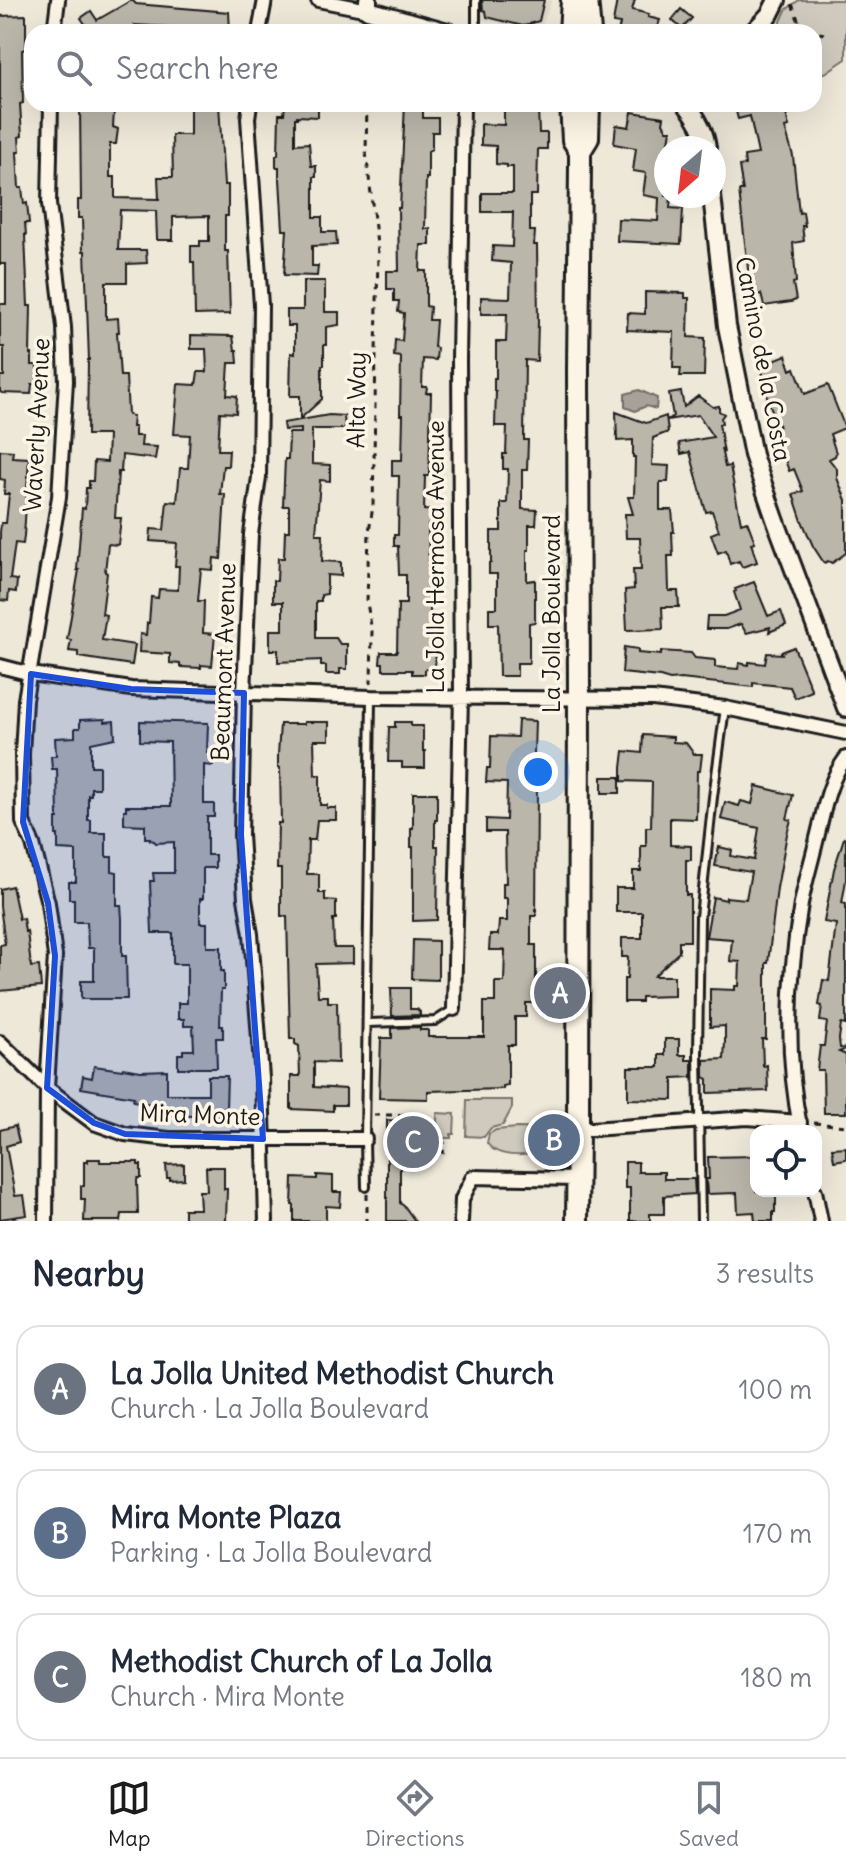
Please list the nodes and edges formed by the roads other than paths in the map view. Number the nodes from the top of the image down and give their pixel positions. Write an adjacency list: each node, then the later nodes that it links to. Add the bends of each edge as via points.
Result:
1 (58, 0): 9 (street)
2 (265, 0): 10 (street)
3 (318, 0): 8 (street)
4 (476, 0): 12 (lane)
5 (572, 0): 13 (main road)
6 (587, 0): 14 (main road)
7 (777, 0): 15 (street)
8 (368, 5): 11 (street)
9 (55, 24)
10 (260, 24)
11 (424, 24)
12 (476, 24)
13 (570, 24)
14 (589, 24)
15 (761, 24)
16 (51, 112): 26 (street, Waverly Avenue, via 49,204 66,381 59,497)
17 (249, 112): 27 (street, Beaumont Avenue, via 261,305 260,462 251,534)
18 (463, 112): 28 (street, La Jolla Hermosa Avenue)
19 (571, 112): 23 (main road, La Jolla Boulevard, via 573,140)
20 (589, 112): 23 (main road, La Jolla Boulevard, via 588,138)
21 (692, 112): 22 (street)
22 (705, 136)
23 (580, 151): 30 (main road, La Jolla Boulevard)
24 (713, 208): 32 (street, Camino de la Costa, via 727,326 753,455)
25 (0, 666): 26 (street)
26 (31, 674): 27 (street, via 131,689); 38 (street, Waverly Avenue, via 22,754 23,822 48,903 55,956)
27 (244, 693): 29 (street); 43 (street, Beaumont Avenue, via 241,835)
28 (461, 696): 29 (street); 30 (street); 35 (street, La Jolla Hermosa Avenue)
29 (371, 697): 36 (lane)
30 (579, 698): 31 (street, via 653,699); 42 (main road, La Jolla Boulevard)
31 (725, 708): 33 (street); 39 (lane, via 700,917)
32 (846, 708)
33 (846, 733)
34 (846, 758): 41 (street, via 831,783 801,902 793,965 789,1032)
35 (454, 1009): 36 (lane, via 435,1021)
36 (367, 1023): 44 (lane)
37 (0, 1042): 38 (street, Mira Monte)
38 (47, 1088): 43 (street, Mira Monte, via 94,1123 125,1134); 48 (street, Waverly Avenue)
39 (700, 1120): 40 (street, via 747,1118); 42 (street); 52 (lane)
40 (788, 1125)
41 (800, 1125)
42 (578, 1130): 45 (main road, La Jolla Boulevard)
43 (263, 1139): 44 (street, Mira Monte); 49 (street, Beaumont Avenue)
44 (365, 1139): 46 (lane)
45 (577, 1179): 50 (street, via 473,1177 462,1199); 51 (main road, La Jolla Boulevard)
46 (366, 1187)
47 (816, 1197): 53 (street)
48 (46, 1221)
49 (266, 1221)
50 (461, 1221)
51 (577, 1221)
52 (701, 1221)
53 (821, 1221)

